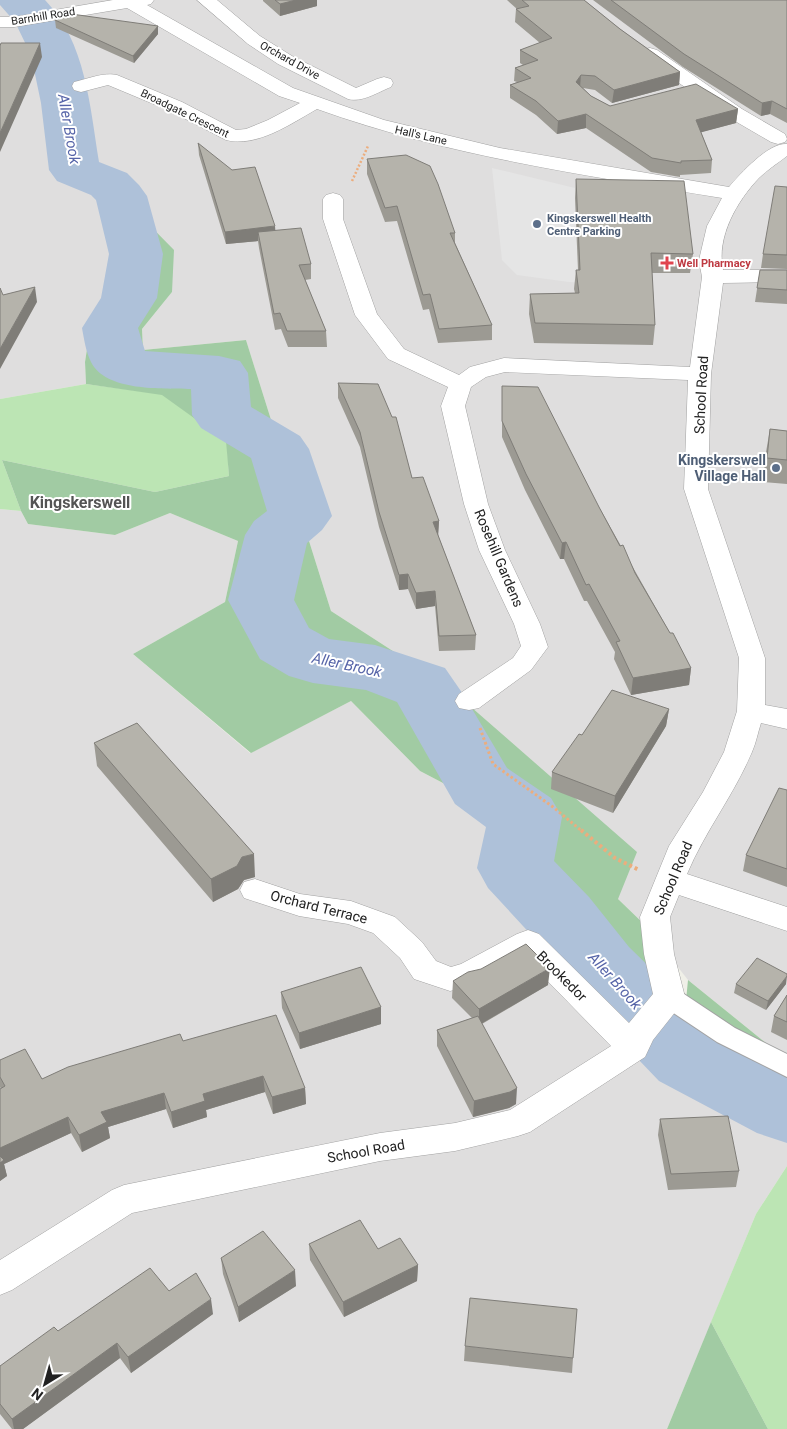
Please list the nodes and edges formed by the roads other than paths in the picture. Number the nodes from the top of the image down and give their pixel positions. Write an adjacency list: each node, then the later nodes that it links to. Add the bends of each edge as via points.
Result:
1 (206, 0): 6 (street, Orchard Drive, via 254,40 285,60 355,95)
2 (139, 2): 3 (street, Barnhill Road); 10 (street, Hall's Lane, via 244,69)
3 (95, 4): 4 (street, Barnhill Road, via 46,17)
4 (7, 22)
5 (634, 42): 8 (street)
6 (384, 83)
7 (81, 86): 10 (street, Broadgate Crescent, via 110,79 175,106 233,136 250,134)
8 (698, 88): 9 (street); 11 (street)
9 (671, 95)
10 (315, 104): 12 (street, Hall's Lane, via 377,124 500,154)
11 (784, 143): 12 (street, School Road)
12 (734, 194): 15 (street, School Road, via 717,226 710,260)
13 (333, 198): 17 (street, via 333,220 366,315 396,354)
14 (787, 276): 15 (street)
15 (712, 277): 16 (street, School Road)
16 (700, 374): 17 (street, via 504,365 478,372); 19 (street, School Road, via 696,490 752,658)
17 (461, 384): 18 (street, Rosehill Gardens, via 453,406 476,504 492,550 536,647 522,664)
18 (469, 701)
19 (751, 711): 20 (street); 21 (street, School Road, via 738,752 684,846)
20 (787, 719)
21 (670, 880): 23 (street); 25 (street, School Road, via 655,917 659,954)
22 (255, 890): 24 (street, Orchard Terrace, via 299,906 351,913)
23 (787, 918)
24 (384, 925): 26 (street, Brookedor, via 411,950 426,970 450,980 468,975 528,942)
25 (670, 997): 26 (street, School Road); 27 (lane, via 726,1035)
26 (637, 1041): 28 (street, School Road, via 518,1122 455,1138 380,1147 124,1200)
27 (787, 1066)
28 (0, 1280)

